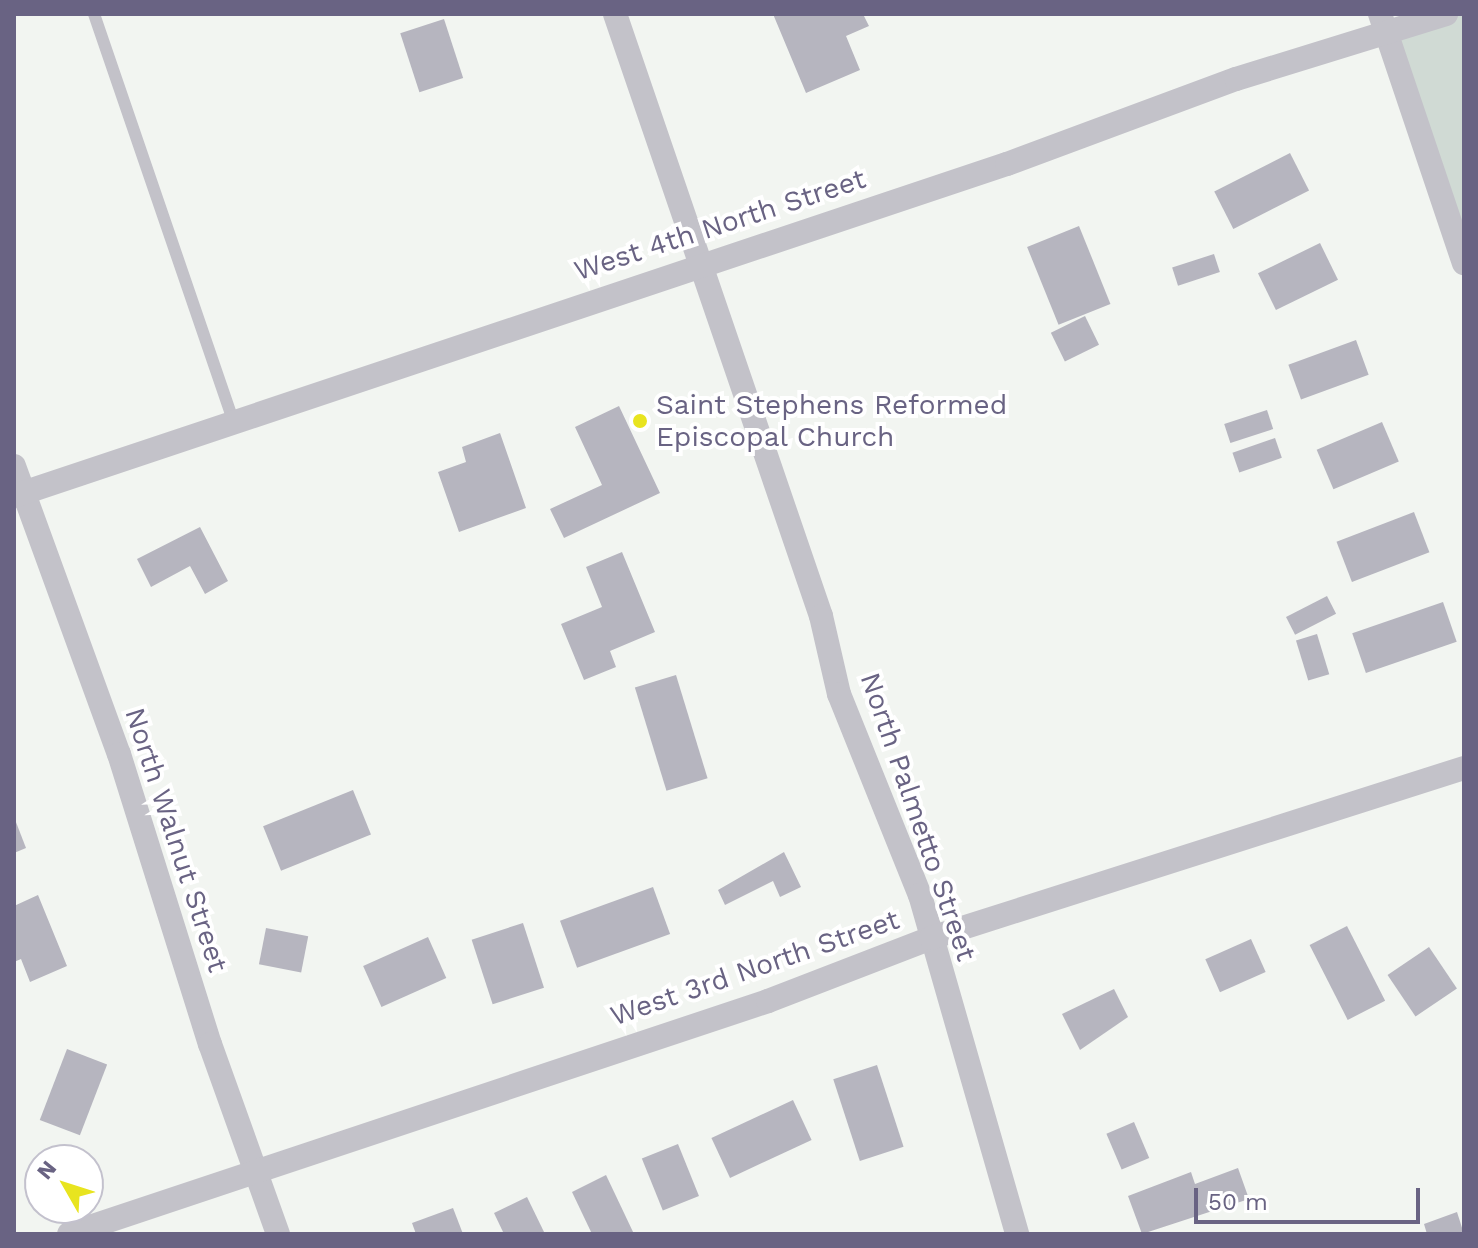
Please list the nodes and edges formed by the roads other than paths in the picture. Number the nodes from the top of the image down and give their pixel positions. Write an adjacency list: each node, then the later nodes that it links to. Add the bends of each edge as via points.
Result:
1 (94, 14): 7 (lane)
2 (615, 14): 6 (street, North Palmetto Street)
3 (1446, 14): 4 (street, West 4th North Street)
4 (1384, 25): 5 (street); 6 (street, West 4th North Street, via 1007,164)
5 (1464, 263)
6 (699, 264): 7 (street, West 4th North Street); 11 (street, North Palmetto Street, via 821,616 839,694)
7 (234, 423): 9 (street, West 4th North Street)
8 (14, 466): 9 (street, North Walnut Street)
9 (18, 494): 12 (street, North Walnut Street, via 119,754)
10 (1464, 768): 11 (street, West 3rd North Street)
11 (931, 938): 12 (street, West 3rd North Street, via 768,1001); 15 (street, North Palmetto Street)
12 (254, 1172): 13 (street, West 3rd North Street); 14 (street, North Walnut Street)
13 (69, 1234)
14 (278, 1234)
15 (1017, 1234)

